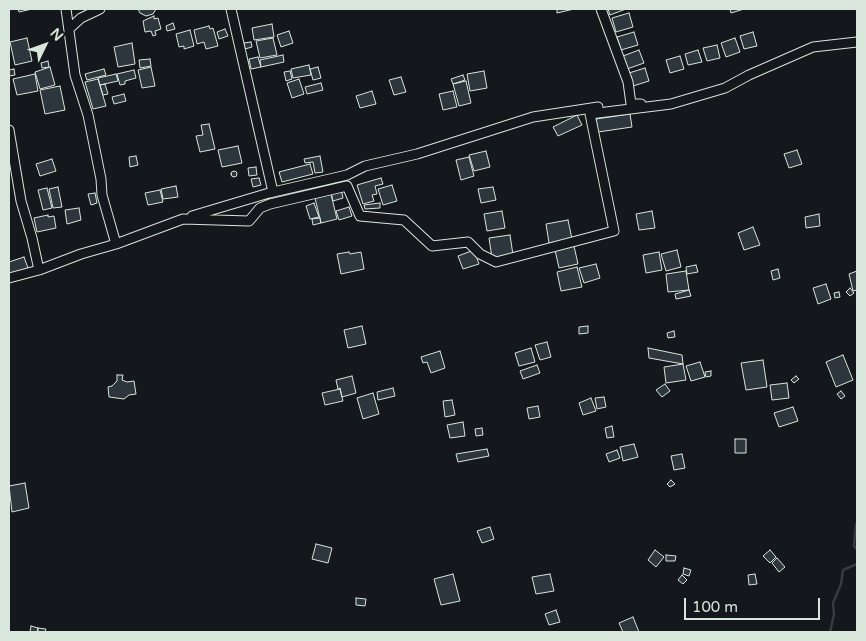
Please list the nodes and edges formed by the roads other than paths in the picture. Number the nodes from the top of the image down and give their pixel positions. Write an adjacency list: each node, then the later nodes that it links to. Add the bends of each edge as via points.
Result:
1 (66, 9): 5 (street)
2 (100, 9): 5 (street, via 81,18)
3 (231, 9): 10 (street)
4 (601, 9): 7 (street, via 628,82)
5 (69, 29): 12 (street, via 75,75 88,115 102,196)
6 (857, 42): 8 (street, via 813,47 725,88)
7 (631, 104): 8 (street); 10 (street, via 533,117 417,154 365,166 347,175)
8 (671, 104): 11 (street, via 590,114 614,231 496,262 480,254 468,242 432,246 404,220 360,216 347,186 270,204 260,208 249,221)
9 (9, 130): 13 (street, via 21,201)
10 (273, 192): 11 (street)
11 (184, 219): 12 (street)
12 (116, 244): 13 (street)
13 (39, 270): 14 (street)
14 (9, 278)

